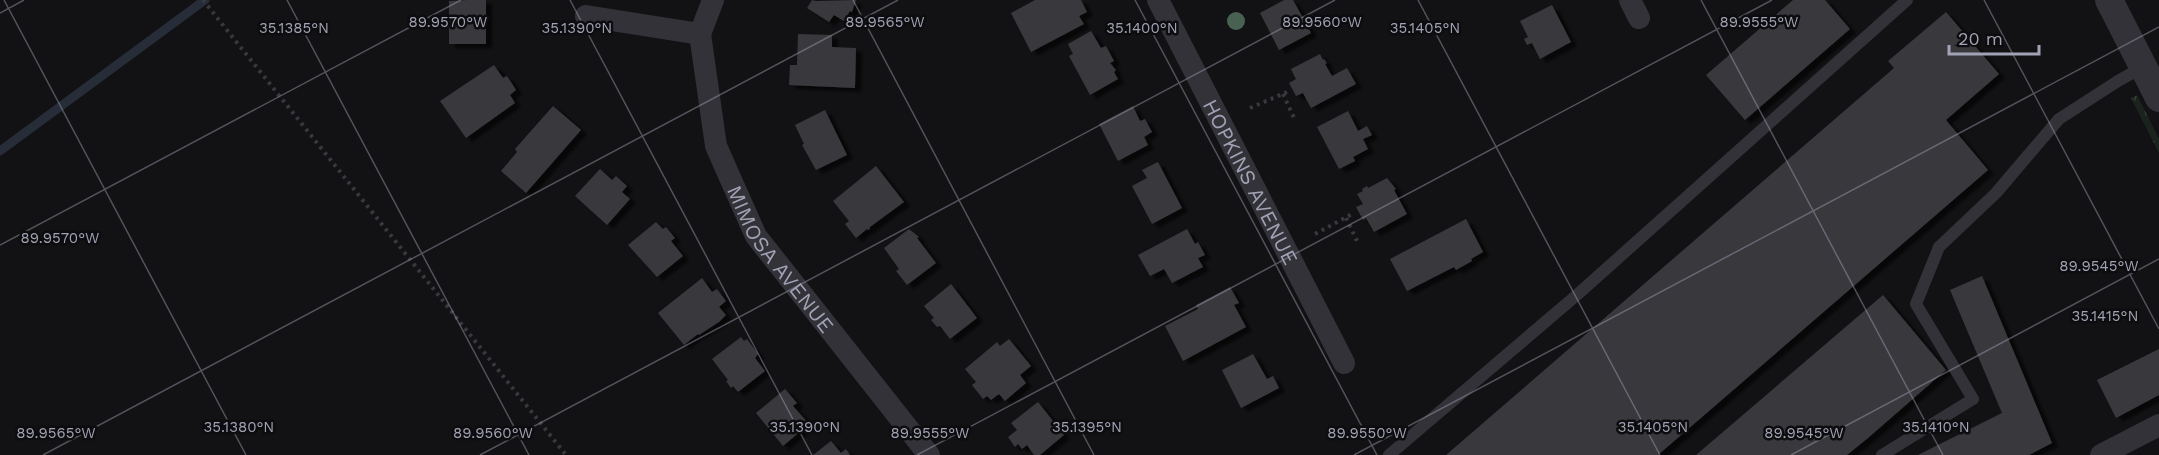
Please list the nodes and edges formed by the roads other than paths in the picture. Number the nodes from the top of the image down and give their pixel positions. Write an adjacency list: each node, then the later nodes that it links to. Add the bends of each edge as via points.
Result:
1 (713, 0): 6 (street)
2 (1158, 0): 9 (street, HOPKINS AVENUE)
3 (1907, 0): 12 (lane, via 1578,294)
4 (2109, 0): 7 (street)
5 (586, 16): 6 (street)
6 (699, 34): 11 (street, MIMOSA AVENUE, via 716,146 756,236)
7 (2143, 67): 8 (street); 13 (lane, via 2059,119 1996,192 1939,247 1916,304 1973,399)
8 (2159, 98)
9 (1344, 363)
10 (2159, 425): 14 (street)
11 (929, 455)
12 (1389, 455)
13 (1882, 455)
14 (2101, 455)

